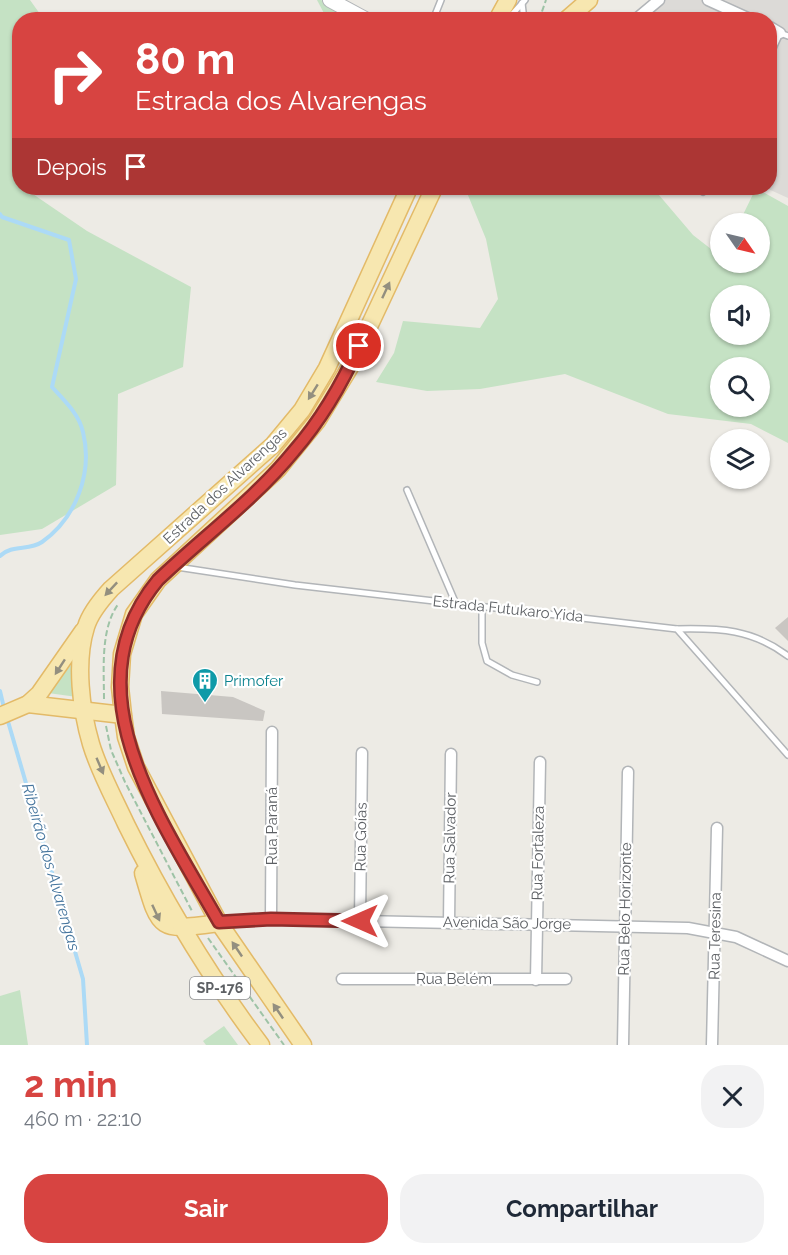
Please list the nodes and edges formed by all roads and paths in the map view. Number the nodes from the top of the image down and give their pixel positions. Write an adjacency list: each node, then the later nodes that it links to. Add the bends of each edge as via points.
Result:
1 (330, 0): 6 (street)
2 (589, 0): 8 (main road)
3 (659, 0): 9 (street)
4 (708, 0): 10 (street)
5 (519, 1): 7 (main road)
6 (352, 12)
7 (506, 12)
8 (575, 12)
9 (645, 12)
10 (734, 12)
11 (406, 195): 18 (main road, Estrada dos Alvarengas / SP-176, one-way to 18, via 327,368 302,410 273,445 118,582 103,597)
12 (431, 195): 14 (main road, Estrada dos Alvarengas / SP-176, one-way to 12, via 278,469 317,421 350,367)
13 (407, 490): 16 (lane)
14 (172, 566): 16 (lane, Estrada Futukaro Yida); 26 (main road, Estrada dos Alvarengas / SP-176, via 144,597 131,621 120,666)
15 (120, 602): 25 (path, via 110,620 106,642)
16 (456, 604): 17 (lane, Estrada Futukaro Yida)
17 (482, 606): 19 (lane, Estrada Futukaro Yida); 21 (lane, via 482,643 487,661 512,675)
18 (86, 625): 23 (main road, one-way to 23, via 53,676); 24 (main road, Estrada dos Alvarengas / SP-176, via 82,656)
19 (677, 629): 20 (lane, Estrada Futukaro Yida, via 747,633); 32 (lane)
20 (788, 656)
21 (537, 682)
22 (51, 705): 23 (main road); 24 (main road); 29 (main road)
23 (22, 706): 27 (main road)
24 (84, 710): 25 (main road); 29 (main road, Estrada dos Alvarengas / SP-176)
25 (104, 712): 26 (main road); 42 (path, via 111,750)
26 (123, 715): 38 (main road, Estrada dos Alvarengas / SP-176, via 136,767)
27 (0, 716)
28 (272, 732): 36 (street, Rua Paraná)
29 (89, 736): 42 (main road, Estrada dos Alvarengas / SP-176, one-way to 42, via 134,840)
30 (362, 753): 37 (street, Rua Goías)
31 (451, 754): 39 (street, Rua Salvador)
32 (788, 755)
33 (540, 762): 40 (street, Rua Fortaleza)
34 (628, 772): 41 (street, Rua Belo Horizonte)
35 (717, 828): 43 (street, Rua Teresina)
36 (271, 919): 37 (street, Avenida São Jorge); 38 (street, Avenida São Jorge)
37 (360, 921): 39 (street, Avenida São Jorge)
38 (219, 922): 42 (main road); 44 (main road, Estrada dos Alvarengas / SP-176)
39 (449, 923): 40 (street, Avenida São Jorge)
40 (537, 923): 41 (street, Avenida São Jorge); 50 (street, Rua Fortaleza)
41 (624, 925): 43 (street, Avenida São Jorge); 54 (street, Rua Belo Horizonte)
42 (191, 926): 45 (path); 46 (main road, Estrada dos Alvarengas / SP-176)
43 (715, 931): 47 (street, Avenida São Jorge); 55 (street, Rua Teresina)
44 (230, 940): 45 (path); 53 (main road, Estrada dos Alvarengas / SP-176, one-way to 44)
45 (214, 947): 46 (path); 52 (path)
46 (198, 954): 51 (main road, Estrada dos Alvarengas / SP-176)
47 (788, 961)
48 (342, 979): 50 (street, Rua Belém)
49 (566, 979): 50 (street, Rua Belém)
50 (536, 980)
51 (261, 1045)
52 (284, 1045)
53 (303, 1045)
54 (623, 1045)
55 (712, 1045)

